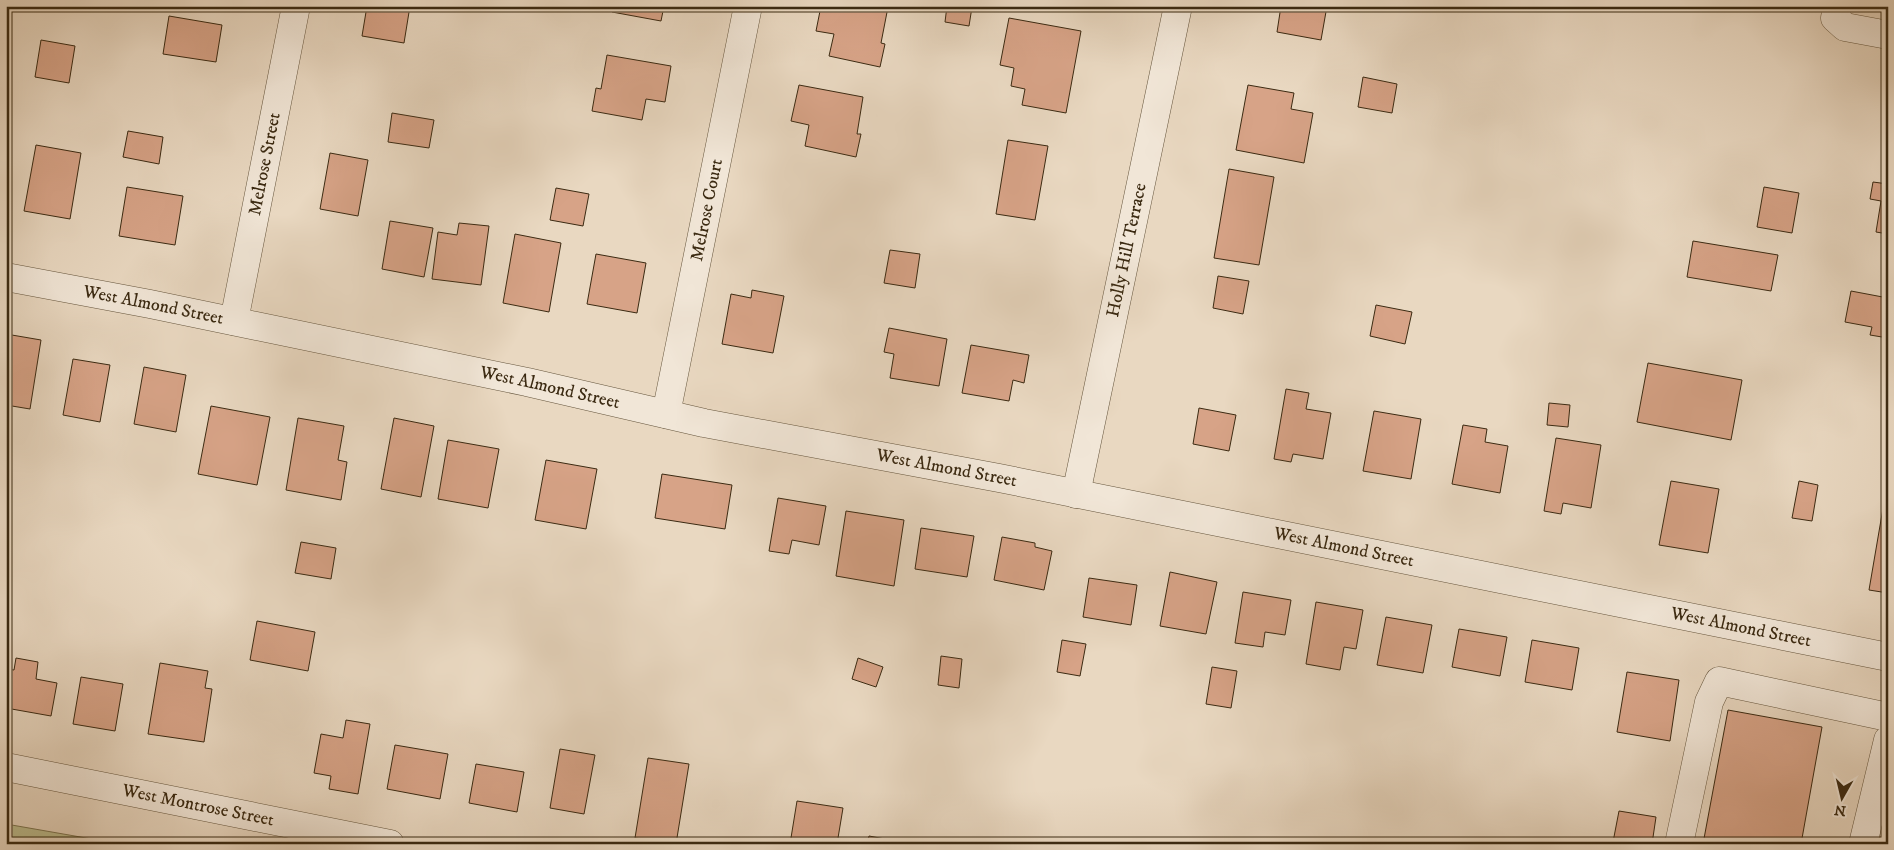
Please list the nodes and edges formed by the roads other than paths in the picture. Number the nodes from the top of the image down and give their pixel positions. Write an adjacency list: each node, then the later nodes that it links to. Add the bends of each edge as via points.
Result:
1 (296, 6): 7 (street, Melrose Street)
2 (748, 6): 8 (street, Melrose Court)
3 (1178, 6): 9 (street, Holly Hill Terrace)
4 (1837, 6): 5 (street, via 1836,18 1845,27)
5 (1888, 35)
6 (6, 277): 7 (street, West Almond Street)
7 (234, 321): 8 (street, West Almond Street)
8 (666, 414): 9 (street, West Almond Street)
9 (1076, 494): 10 (street, West Almond Street)
10 (1888, 658)
11 (1888, 717): 15 (street, via 1719,681 1708,702)
12 (1888, 740): 16 (street)
13 (6, 767): 14 (street, West Montrose Street)
14 (390, 844)
15 (1679, 844)
16 (1863, 844)

